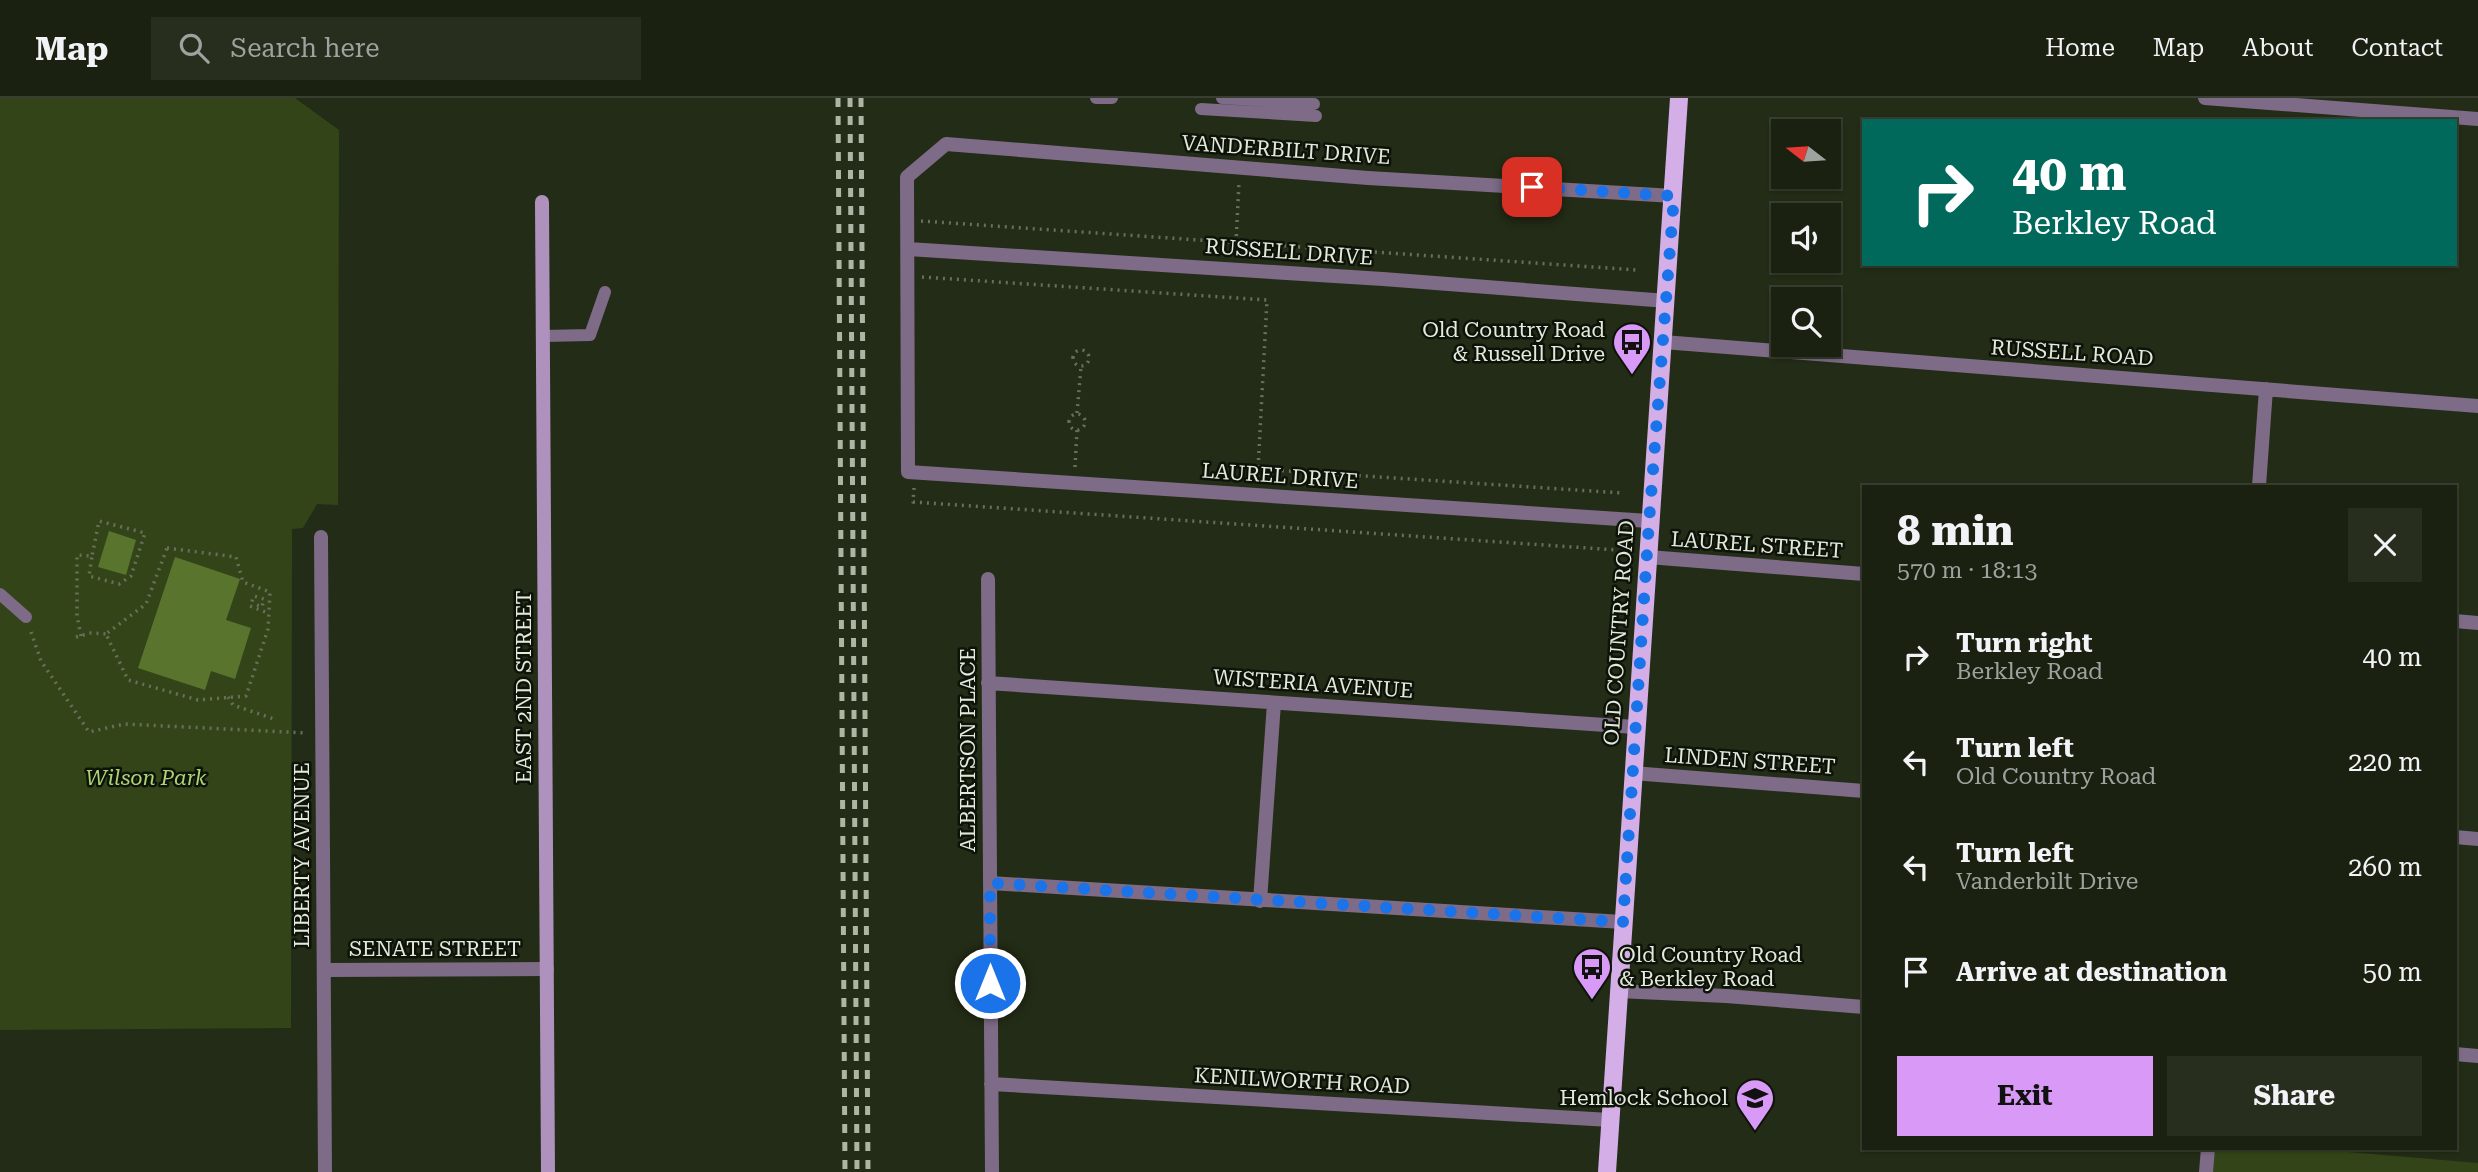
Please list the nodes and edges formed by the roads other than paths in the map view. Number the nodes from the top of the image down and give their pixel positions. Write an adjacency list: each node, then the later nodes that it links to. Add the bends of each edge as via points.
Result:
1 (1096, 98): 2 (lane)
2 (1112, 98)
3 (1222, 98): 6 (lane, via 1315,110)
4 (1679, 98): 8 (main road, OLD COUNTRY ROAD)
5 (2205, 98): 7 (street)
6 (1201, 109)
7 (2478, 119)
8 (1674, 196): 10 (street, VANDERBILT DRIVE, via 1368,178 946,144 907,177); 12 (main road, OLD COUNTRY ROAD)
9 (541, 202): 13 (street, EAST 2ND STREET)
10 (908, 248): 12 (street, RUSSELL DRIVE); 18 (street, LAUREL DRIVE, via 911,472)
11 (605, 292): 13 (lane, via 590,335)
12 (1667, 301): 14 (main road, OLD COUNTRY ROAD)
13 (542, 335): 38 (street, EAST 2ND STREET)
14 (1663, 342): 15 (street, RUSSELL ROAD); 18 (main road, OLD COUNTRY ROAD)
15 (2266, 389): 16 (street, RUSSELL ROAD); 17 (street)
16 (2478, 406)
17 (2259, 485)
18 (1649, 522): 20 (main road, OLD COUNTRY ROAD)
19 (321, 537): 37 (street, LIBERTY AVENUE)
20 (1648, 557): 21 (street, LAUREL STREET); 29 (main road, OLD COUNTRY ROAD)
21 (1862, 574)
22 (988, 579): 27 (street, ALBERTSON PLACE)
23 (0, 594): 24 (lane)
24 (26, 617)
25 (2457, 621): 26 (street)
26 (2478, 622)
27 (988, 682): 28 (street, WISTERIA AVENUE); 34 (street, ALBERTSON PLACE)
28 (1275, 703): 29 (street, WISTERIA AVENUE); 35 (street)
29 (1635, 727): 30 (main road, OLD COUNTRY ROAD)
30 (1632, 773): 31 (street, LINDEN STREET); 36 (main road, OLD COUNTRY ROAD)
31 (1862, 791)
32 (2457, 837): 33 (street)
33 (2478, 839)
34 (990, 883): 35 (street); 43 (street, ALBERTSON PLACE)
35 (1260, 901): 36 (street)
36 (1623, 922): 39 (main road, OLD COUNTRY ROAD)
37 (324, 970): 38 (street, SENATE STREET); 46 (street, LIBERTY AVENUE)
38 (547, 970): 47 (street, EAST 2ND STREET)
39 (1619, 991): 40 (street); 44 (main road, OLD COUNTRY ROAD)
40 (1862, 1007)
41 (2457, 1054): 42 (street)
42 (2478, 1056)
43 (991, 1084): 44 (street, KENILWORTH ROAD); 48 (street, ALBERTSON PLACE)
44 (1610, 1119): 49 (main road, OLD COUNTRY ROAD)
45 (2208, 1150): 50 (street)
46 (325, 1172)
47 (548, 1172)
48 (992, 1172)
49 (1607, 1172)
50 (2206, 1172)

